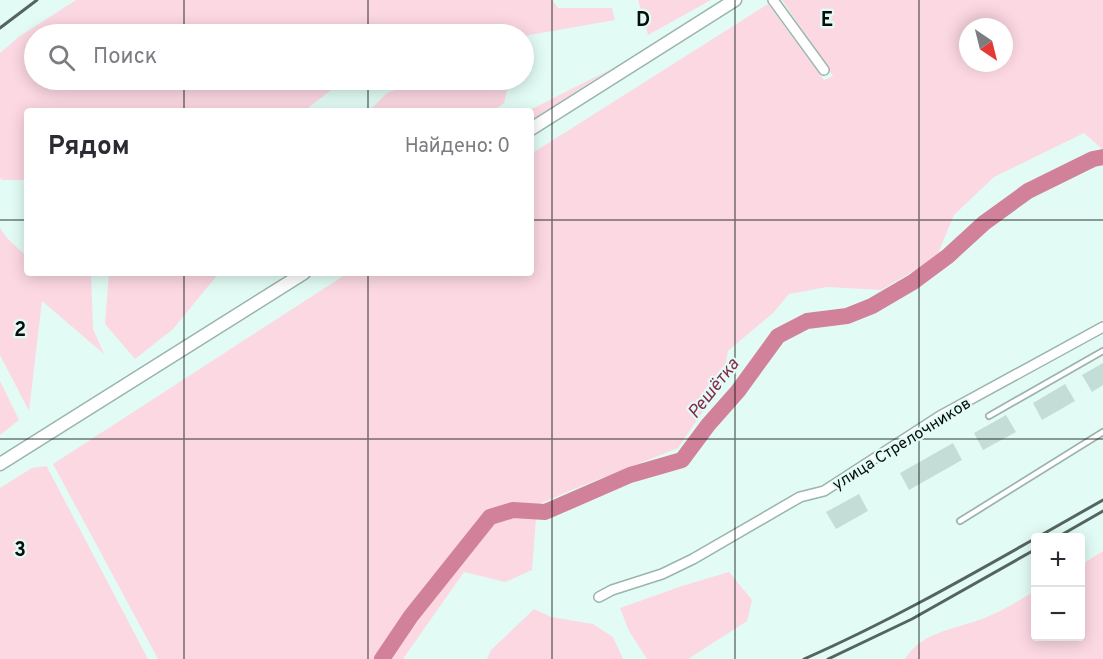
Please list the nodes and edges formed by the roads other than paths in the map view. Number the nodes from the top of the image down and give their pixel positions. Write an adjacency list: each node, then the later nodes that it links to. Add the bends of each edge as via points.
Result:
1 (735, 0): 4 (street)
2 (773, 0): 3 (street)
3 (824, 70)
4 (534, 127)
5 (299, 276): 10 (street)
6 (1103, 327): 12 (street, улица Стрелочников, via 940,416 824,491 800,497 662,574)
7 (1103, 351): 8 (lane)
8 (989, 417)
9 (1103, 432): 11 (lane)
10 (0, 464)
11 (960, 521)
12 (598, 597)

